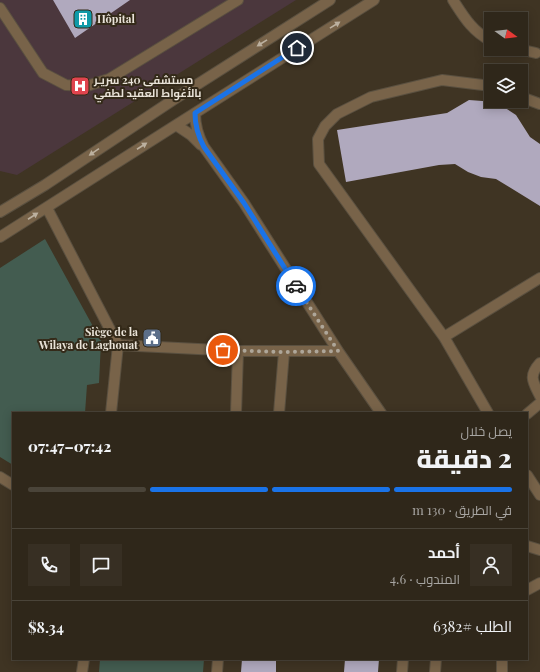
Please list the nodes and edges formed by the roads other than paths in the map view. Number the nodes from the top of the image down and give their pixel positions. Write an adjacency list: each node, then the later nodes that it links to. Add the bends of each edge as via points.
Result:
1 (238, 0): 5 (street, via 109,79 87,86 66,85 43,73)
2 (330, 0): 16 (street, one-way to 16)
3 (374, 0): 12 (street, one-way to 3)
4 (453, 0): 6 (street, via 466,20)
5 (0, 8)
6 (484, 37)
7 (528, 51): 8 (street)
8 (536, 53)
9 (484, 85): 19 (street, via 442,80 371,97 337,114 325,126 318,139 319,164)
10 (528, 100): 11 (street)
11 (540, 104)
12 (195, 113): 13 (street); 14 (street, via 196,127)
13 (176, 124): 14 (street); 15 (street, one-way to 13)
14 (204, 147): 22 (street, via 244,203)
15 (47, 208): 17 (street, one-way to 15); 20 (street)
16 (0, 212)
17 (0, 237)
18 (540, 278): 19 (street)
19 (444, 337): 31 (street)
20 (118, 345): 21 (street); 27 (street)
21 (238, 350): 23 (street); 28 (street)
22 (338, 351): 23 (street); 30 (street)
23 (284, 352): 29 (street)
24 (540, 363): 25 (street, via 533,372 532,380)
25 (540, 396)
26 (540, 403): 32 (street)
27 (111, 412)
28 (236, 412)
29 (279, 412)
30 (380, 412)
31 (487, 412)
32 (528, 413)
33 (0, 476): 35 (street)
34 (528, 478): 36 (street)
35 (12, 484)
36 (540, 496)
37 (528, 546): 38 (street)
38 (540, 550)
39 (540, 583): 40 (street)
40 (528, 589)
41 (84, 660): 46 (street)
42 (218, 660): 47 (street)
43 (403, 660): 48 (street)
44 (436, 660): 49 (street)
45 (502, 660): 50 (street)
46 (82, 672)
47 (217, 672)
48 (402, 672)
49 (435, 672)
50 (502, 672)

